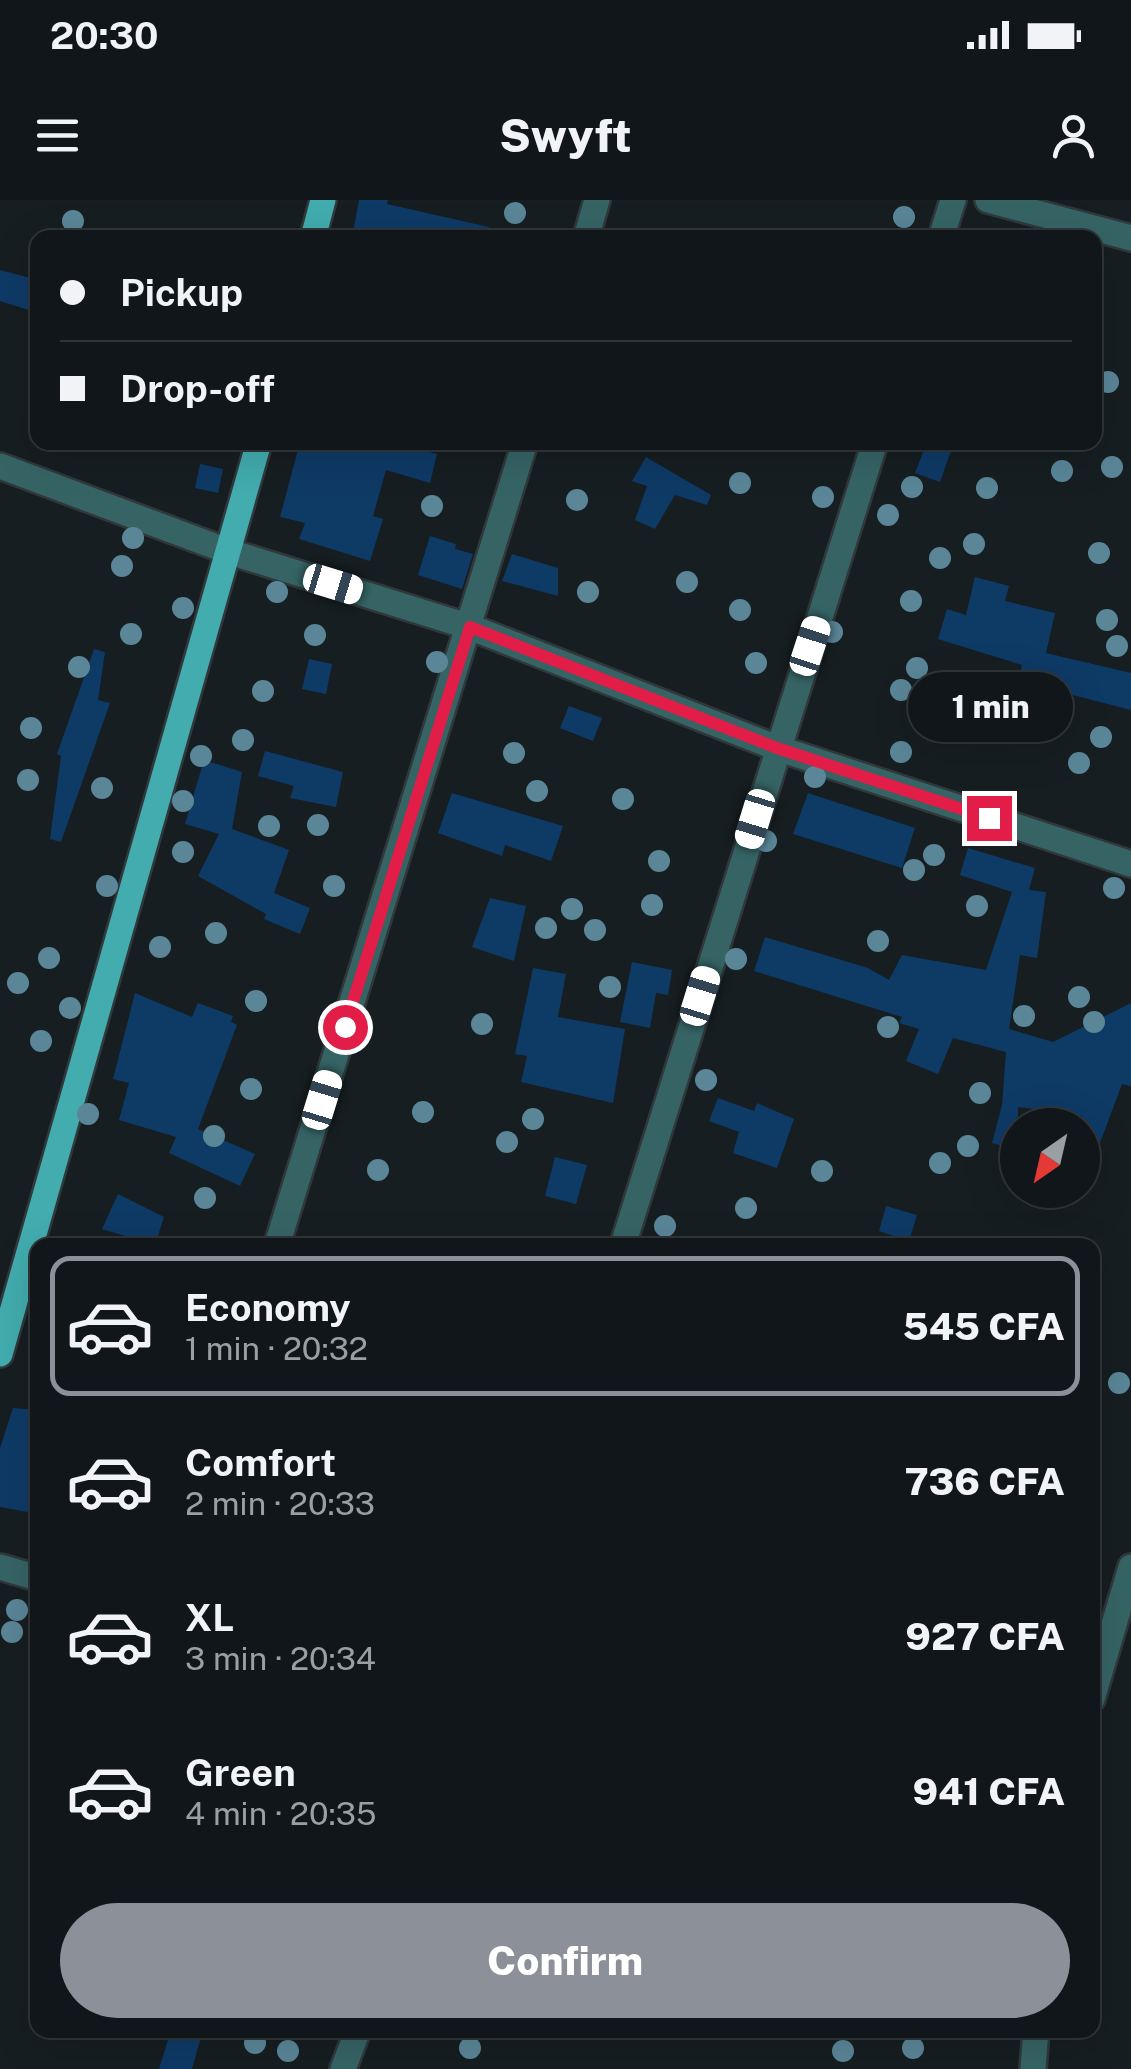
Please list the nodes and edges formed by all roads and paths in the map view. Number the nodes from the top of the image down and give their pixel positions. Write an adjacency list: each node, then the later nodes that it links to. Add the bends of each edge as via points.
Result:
1 (323, 200): 5 (main road)
2 (597, 200): 6 (street)
3 (953, 200): 7 (street)
4 (988, 200): 8 (street)
5 (316, 230)
6 (588, 230)
7 (944, 230)
8 (1101, 230)
9 (1102, 230): 10 (street)
10 (1131, 238)
11 (257, 450): 15 (main road)
12 (522, 450): 16 (street)
13 (872, 450): 17 (street)
14 (0, 466): 15 (street)
15 (230, 552): 16 (street); 19 (main road)
16 (470, 627): 17 (street); 20 (street)
17 (777, 748): 18 (street); 21 (street)
18 (1131, 864)
19 (33, 1238)
20 (279, 1238)
21 (625, 1238)
22 (30, 1249): 23 (main road)
23 (0, 1354)
24 (0, 1567): 26 (street)
25 (1131, 1568): 27 (street)
26 (30, 1576)
27 (1125, 1611): 28 (street)
28 (1100, 1678)
29 (355, 2038): 31 (street)
30 (1035, 2038): 32 (street)
31 (343, 2069)
32 (1033, 2069)

